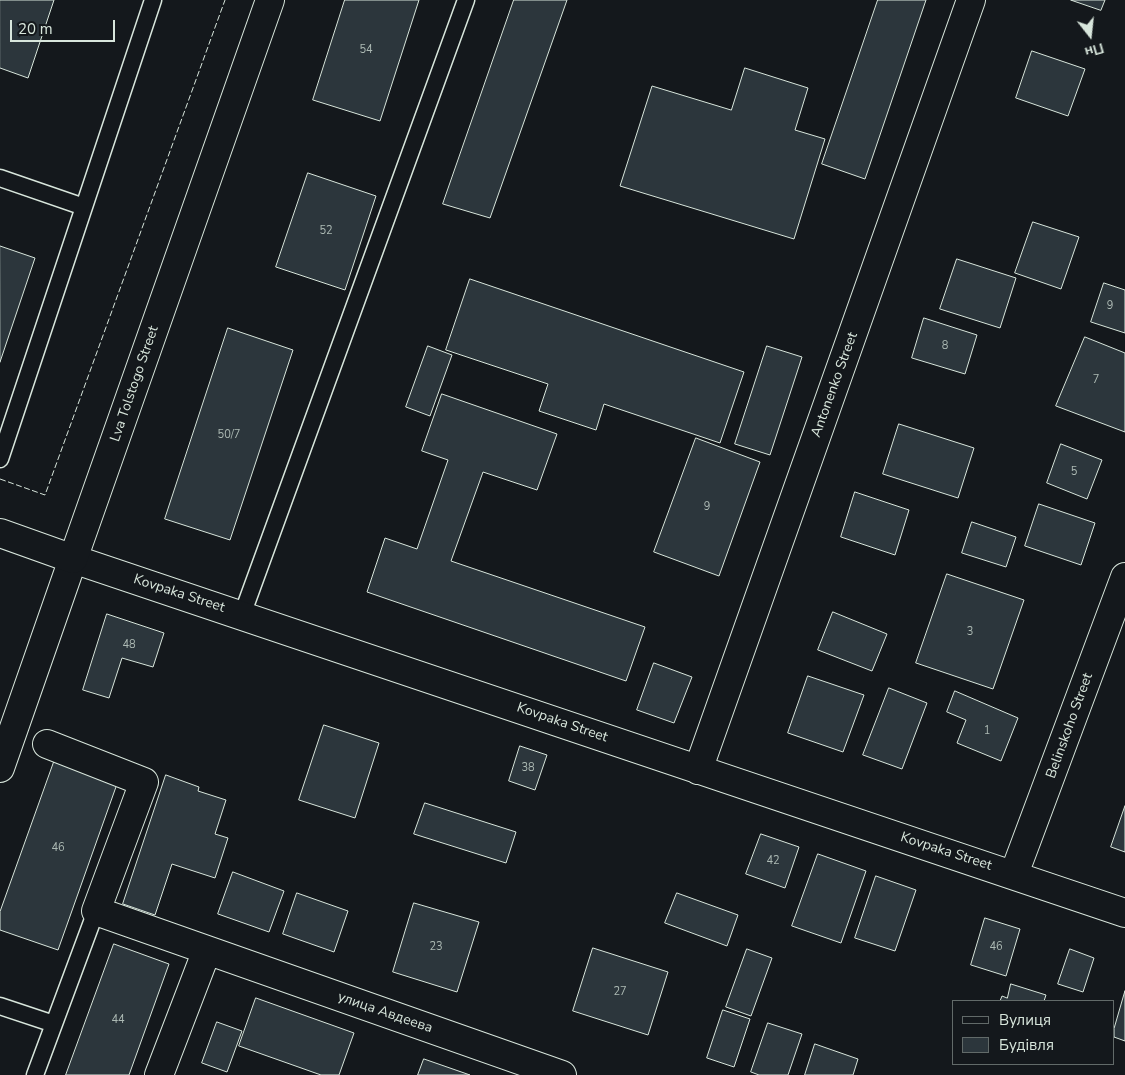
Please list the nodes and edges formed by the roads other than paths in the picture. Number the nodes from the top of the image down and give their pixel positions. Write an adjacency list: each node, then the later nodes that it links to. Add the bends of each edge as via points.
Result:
1 (152, 0): 6 (lane)
2 (270, 0): 9 (street, Lva Tolstogo Street)
3 (466, 0): 11 (lane)
4 (971, 0): 14 (street, Antonenko Street)
5 (0, 178): 6 (lane)
6 (84, 207): 7 (lane)
7 (0, 459)
8 (0, 533): 9 (street, Kovpaka Street)
9 (73, 559): 11 (street, Kovpaka Street); 13 (street, Lva Tolstogo Street)
10 (1125, 577): 15 (street, Belinskoho Street)
11 (242, 615): 14 (street, Kovpaka Street)
12 (47, 744): 16 (street, via 144,782)
13 (0, 768)
14 (698, 770): 15 (street, Kovpaka Street)
15 (1014, 874): 17 (street, Kovpaka Street)
16 (96, 912): 18 (street, улица Авдеева); 20 (lane)
17 (1125, 913)
18 (208, 950): 22 (street); 23 (street, улица Авдеева)
19 (0, 1006): 20 (lane)
20 (54, 1024): 21 (lane)
21 (35, 1075)
22 (160, 1075)
23 (562, 1075)

